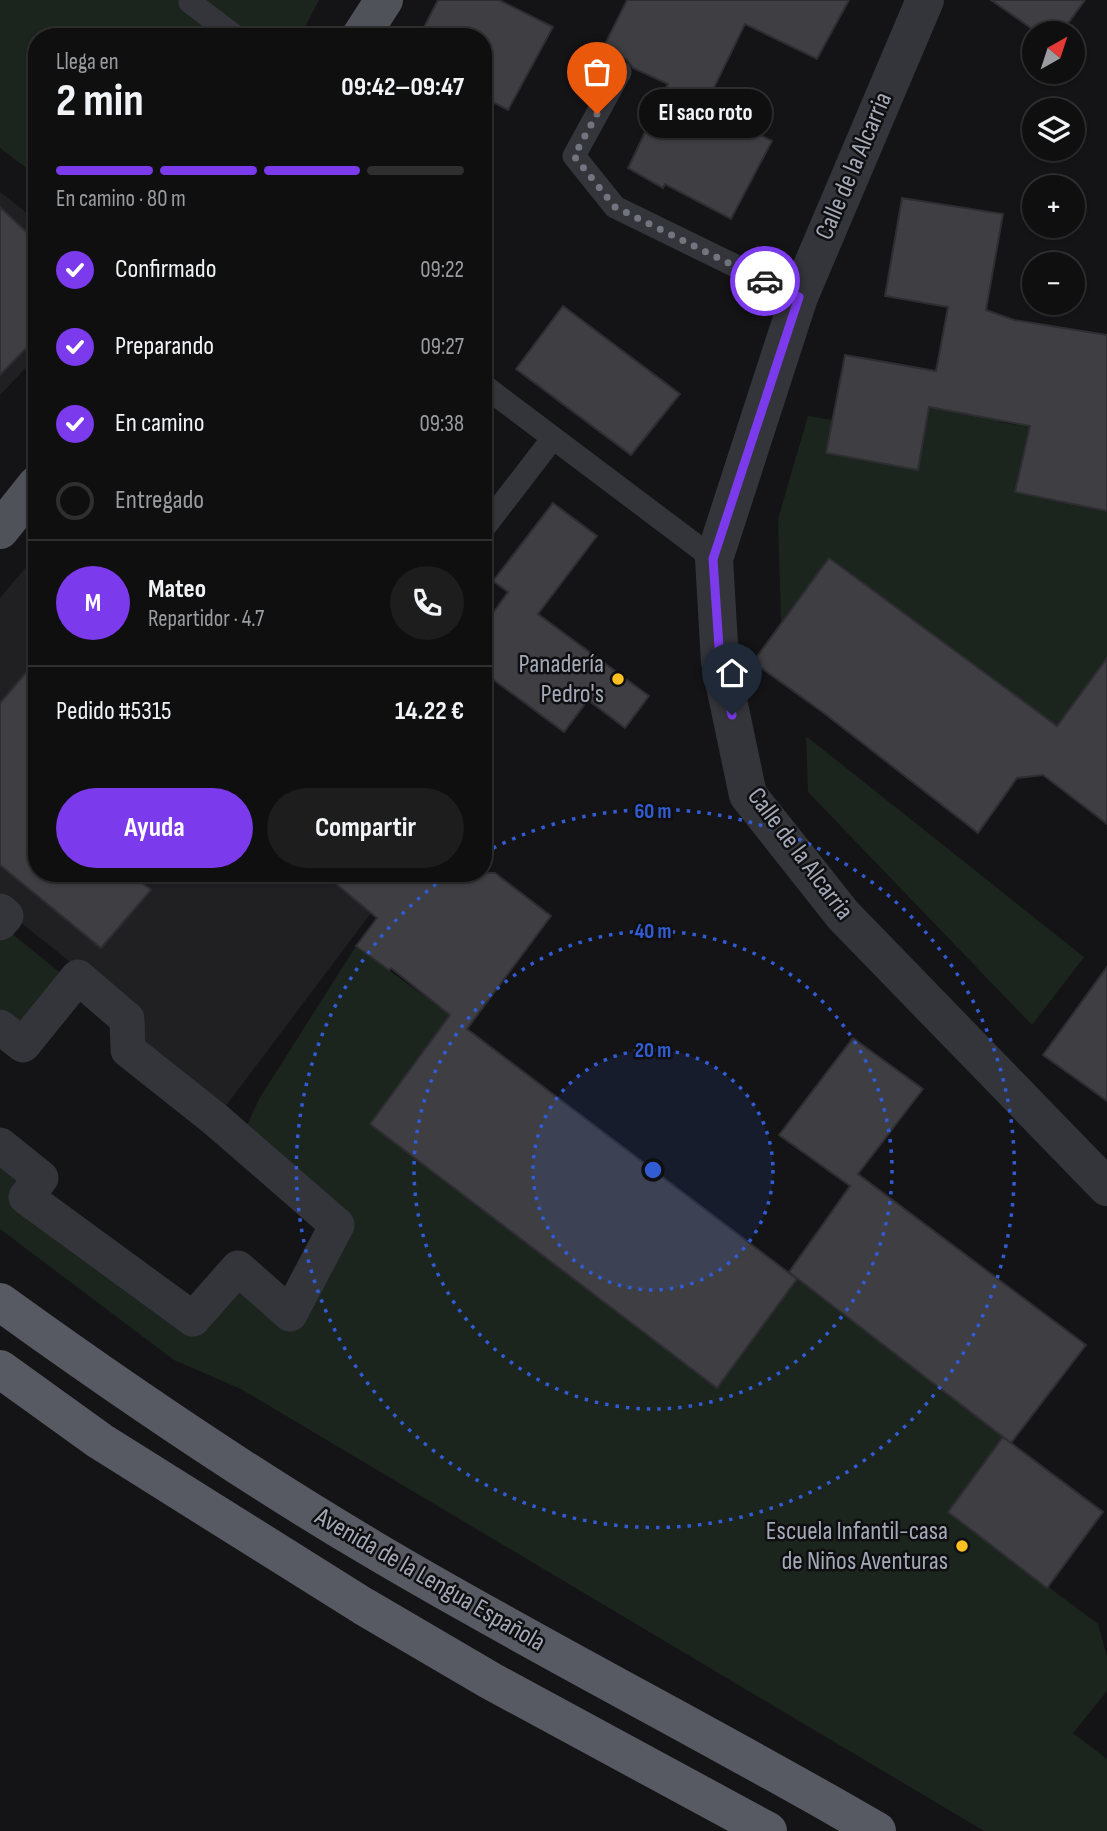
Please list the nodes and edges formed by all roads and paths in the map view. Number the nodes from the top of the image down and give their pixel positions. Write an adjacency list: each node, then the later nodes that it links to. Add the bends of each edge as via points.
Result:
1 (384, 0): 5 (main road)
2 (925, 0): 7 (street, Calle de la Alcarria)
3 (190, 2): 4 (lane)
4 (224, 28)
5 (366, 28)
6 (620, 72): 7 (lane, via 574,156 615,207)
7 (799, 297): 13 (street, Calle de la Alcarria)
8 (492, 392): 9 (lane)
9 (552, 438): 11 (lane); 13 (lane)
10 (28, 495): 12 (main road)
11 (492, 517)
12 (0, 530)
13 (713, 559): 18 (street, Calle de la Alcarria, via 720,662 748,795 843,915)
14 (0, 911): 15 (street, via 6,916)
15 (0, 923)
16 (0, 1027): 17 (street, via 23,1045 78,977 127,1019 128,1050 337,1225 289,1314 238,1268 193,1319 26,1197 41,1178)
17 (0, 1145)
18 (1107, 1187)
19 (0, 1303): 22 (highway, Avenida de la Lengua Española, via 134,1399 375,1551)
20 (0, 1369): 21 (highway, Avenida de la Lengua Española, via 100,1441 363,1606)
21 (768, 1831)
22 (877, 1831)

